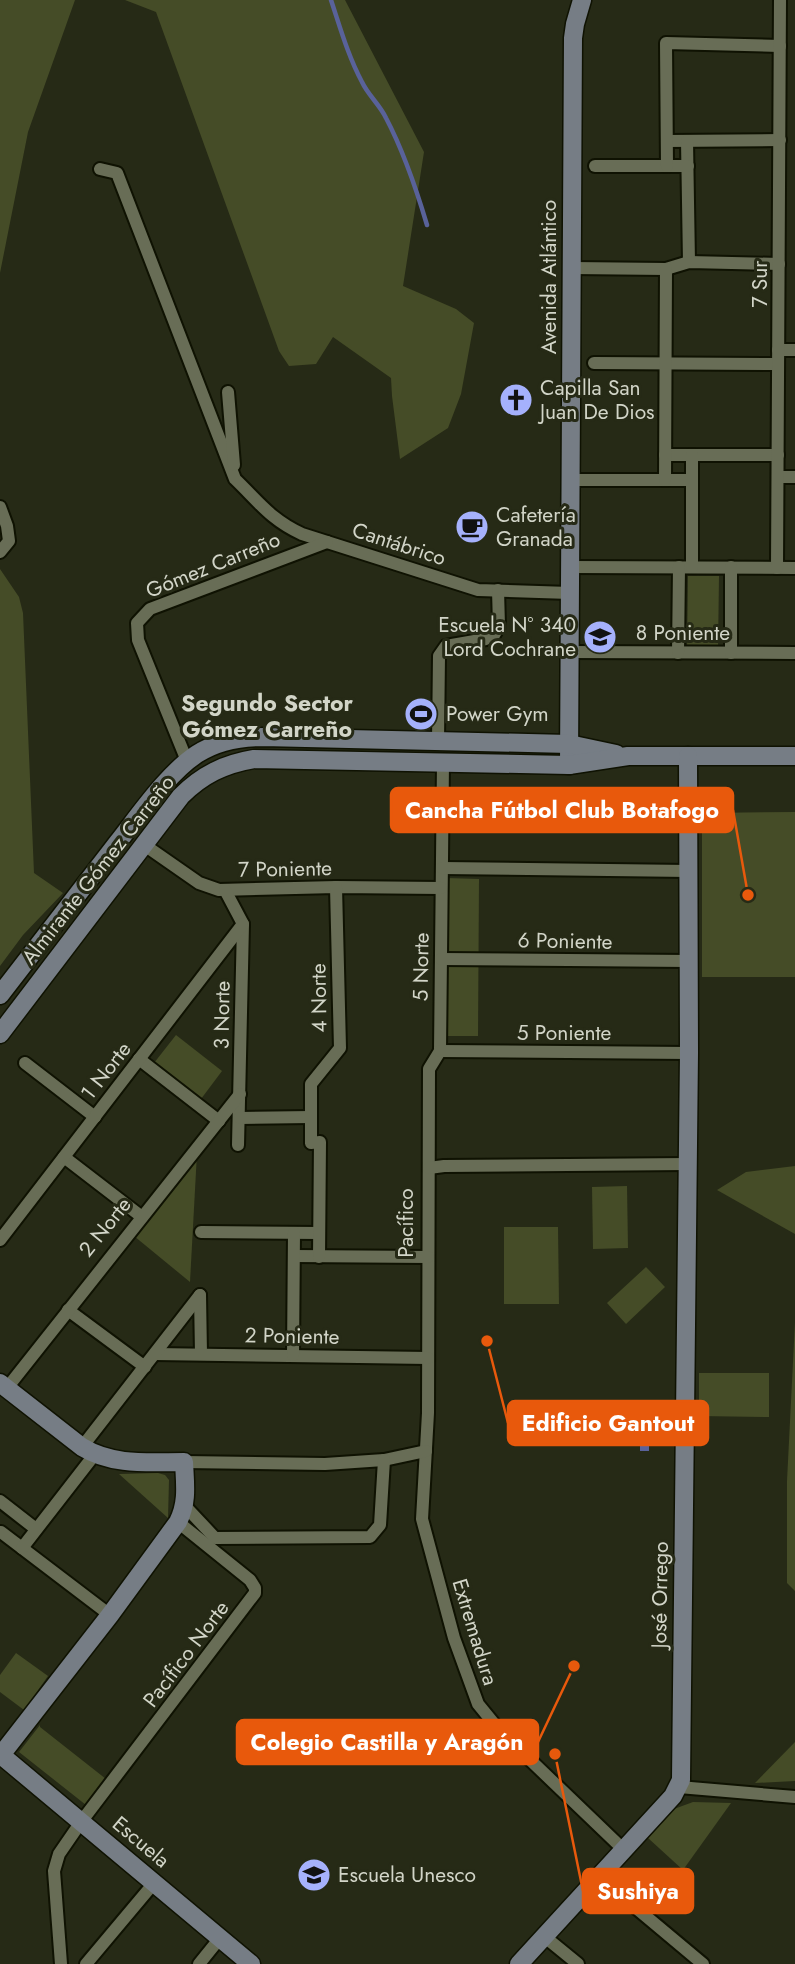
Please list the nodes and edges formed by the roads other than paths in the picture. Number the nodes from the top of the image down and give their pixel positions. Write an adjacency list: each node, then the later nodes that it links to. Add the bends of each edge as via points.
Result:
1 (582, 0): 15 (street, Avenida Atlántico, via 573,38)
2 (780, 0): 3 (street, 7 Sur)
3 (780, 46): 4 (street, 7 Sur); 5 (street, via 666,43)
4 (780, 140): 6 (street); 11 (street, 7 Sur)
5 (667, 141): 6 (street); 8 (street)
6 (687, 141): 9 (street)
7 (595, 166): 8 (street)
8 (667, 166): 9 (street)
9 (688, 166): 13 (street)
10 (100, 169): 28 (street, Cantábrico, via 117,173)
11 (780, 169): 12 (street); 14 (street, 7 Sur)
12 (795, 169)
13 (689, 262): 14 (street); 16 (street)
14 (779, 264): 17 (street, 7 Sur)
15 (572, 268): 16 (street); 29 (street, Avenida Atlántico)
16 (666, 269): 20 (street)
17 (778, 350): 18 (street); 21 (street, 7 Sur)
18 (795, 351)
19 (594, 363): 20 (street)
20 (666, 364): 21 (street); 23 (street)
21 (778, 364): 25 (street, 7 Sur)
22 (228, 392): 28 (street)
23 (665, 455): 24 (street); 30 (street)
24 (692, 455): 25 (street); 31 (street)
25 (778, 456): 26 (street, 7 Sur)
26 (778, 477): 27 (street); 38 (street, 7 Sur)
27 (795, 477)
28 (235, 479): 33 (street, Cantábrico, via 278,521)
29 (571, 480): 30 (street); 35 (street, Avenida Atlántico)
30 (665, 480): 31 (street)
31 (692, 480): 36 (street)
32 (0, 507): 34 (street, via 9,541)
33 (328, 541): 40 (street, Cantábrico, via 478,590); 51 (street, Gómez Carreño, via 150,609 137,623 138,640)
34 (0, 552)
35 (570, 567): 36 (street); 41 (street, Avenida Atlántico)
36 (685, 567): 37 (street); 43 (street)
37 (732, 568): 38 (street); 44 (street)
38 (777, 568): 39 (street)
39 (795, 568)
40 (498, 590): 41 (street, Cantábrico); 46 (street, via 499,626 494,635 446,646 439,656)
41 (570, 593): 42 (street, Avenida Atlántico)
42 (570, 652): 43 (street, 8 Poniente); 47 (street, Avenida Atlántico)
43 (678, 653): 44 (street, 8 Poniente)
44 (731, 653): 45 (street, 8 Poniente)
45 (795, 653)
46 (438, 741): 47 (street, Almirante Gómez Carreño); 51 (street, Almirante Gómez Carreño, via 248,737 219,743)
47 (569, 744): 48 (street, Almirante Gómez Carreño); 53 (street, Avenida Atlántico)
48 (628, 756): 49 (street, Almirante Gómez Carreño); 53 (street, Almirante Gómez Carreño)
49 (688, 756): 50 (street, Almirante Gómez Carreño); 56 (street)
50 (795, 756)
51 (187, 761): 63 (street, Almirante Gómez Carreño, via 140,814)
52 (443, 763): 53 (street, Almirante Gómez Carreño); 54 (street, Almirante Gómez Carreño, via 239,762 211,772 190,787); 55 (street, 5 Norte)
53 (569, 765)
54 (144, 844): 59 (street, 7 Poniente, via 198,883); 64 (street, Almirante Gómez Carreño)
55 (442, 868): 56 (street); 58 (street, 5 Norte)
56 (689, 871): 62 (street)
57 (336, 887): 58 (street, 7 Poniente); 59 (street, 7 Poniente); 71 (street, 4 Norte, via 340,1048 311,1084)
58 (441, 888): 61 (street, 5 Norte)
59 (225, 890): 60 (street, 3 Norte)
60 (243, 925): 67 (street, 1 Norte); 69 (street, 3 Norte)
61 (441, 959): 62 (street, 6 Poniente); 65 (street, 5 Norte)
62 (689, 961): 66 (street)
63 (0, 995)
64 (0, 1034)
65 (440, 1051): 66 (street, 5 Poniente); 77 (street, 5 Norte, via 429,1069)
66 (689, 1053): 76 (street)
67 (139, 1059): 70 (street, 1 Norte); 73 (street)
68 (25, 1063): 70 (street)
69 (240, 1094): 72 (street, 3 Norte); 73 (street, 2 Norte)
70 (95, 1117): 75 (street, 1 Norte)
71 (311, 1117): 72 (street); 81 (street, 4 Norte, via 311,1143 320,1142)
72 (240, 1118): 74 (street, 3 Norte)
73 (219, 1121): 78 (street, 2 Norte)
74 (238, 1144)
75 (64, 1157): 78 (street); 82 (street, 1 Norte)
76 (688, 1164): 77 (street, Pacífico); 105 (street, José Orrego)
77 (429, 1168): 85 (street, Pacífico)
78 (142, 1217): 86 (street, 2 Norte)
79 (201, 1232): 80 (street)
80 (294, 1233): 81 (street); 83 (street)
81 (319, 1233): 84 (street, 4 Norte)
82 (0, 1240)
83 (294, 1256): 84 (street); 89 (street)
84 (319, 1257): 85 (street)
85 (428, 1257): 90 (street, Pacífico)
86 (68, 1310): 91 (street); 92 (street, 2 Norte)
87 (155, 1354): 88 (street, 2 Poniente); 88 (street, via 200,1295); 91 (street)
88 (201, 1354): 89 (street, 2 Poniente)
89 (293, 1355): 90 (street, 2 Poniente)
90 (428, 1358): 94 (street, Pacífico)
91 (145, 1367): 93 (street)
92 (3, 1385): 93 (street)
93 (89, 1450): 96 (street, via 122,1461); 100 (street)
94 (426, 1451): 95 (street); 108 (street, Extremadura, via 422,1519 474,1696 500,1731)
95 (384, 1461): 96 (street); 99 (street, via 380,1525 369,1537 215,1538)
96 (184, 1462): 99 (street)
97 (0, 1501): 98 (street)
98 (16, 1513): 100 (street); 101 (street)
99 (181, 1514): 103 (street); 107 (street, Pacífico Norte, via 250,1580 255,1593)
100 (36, 1529): 102 (street)
101 (1, 1532): 102 (street)
102 (22, 1548): 103 (street)
103 (110, 1615): 104 (street)
104 (1, 1756): 107 (street, Escuela)
105 (679, 1787): 106 (street); 108 (street)
106 (795, 1797)
107 (81, 1822): 110 (street, Escuela); 113 (street, via 59,1854 54,1871)
108 (624, 1850): 109 (street)
109 (599, 1877): 111 (street); 119 (street)
110 (154, 1883): 112 (street, Escuela); 114 (street)
111 (545, 1937): 117 (street); 118 (street)
112 (220, 1938): 115 (street); 116 (street, Escuela)
113 (61, 1964)
114 (86, 1964)
115 (199, 1964)
116 (251, 1964)
117 (519, 1964)
118 (578, 1964)
119 (703, 1964)

